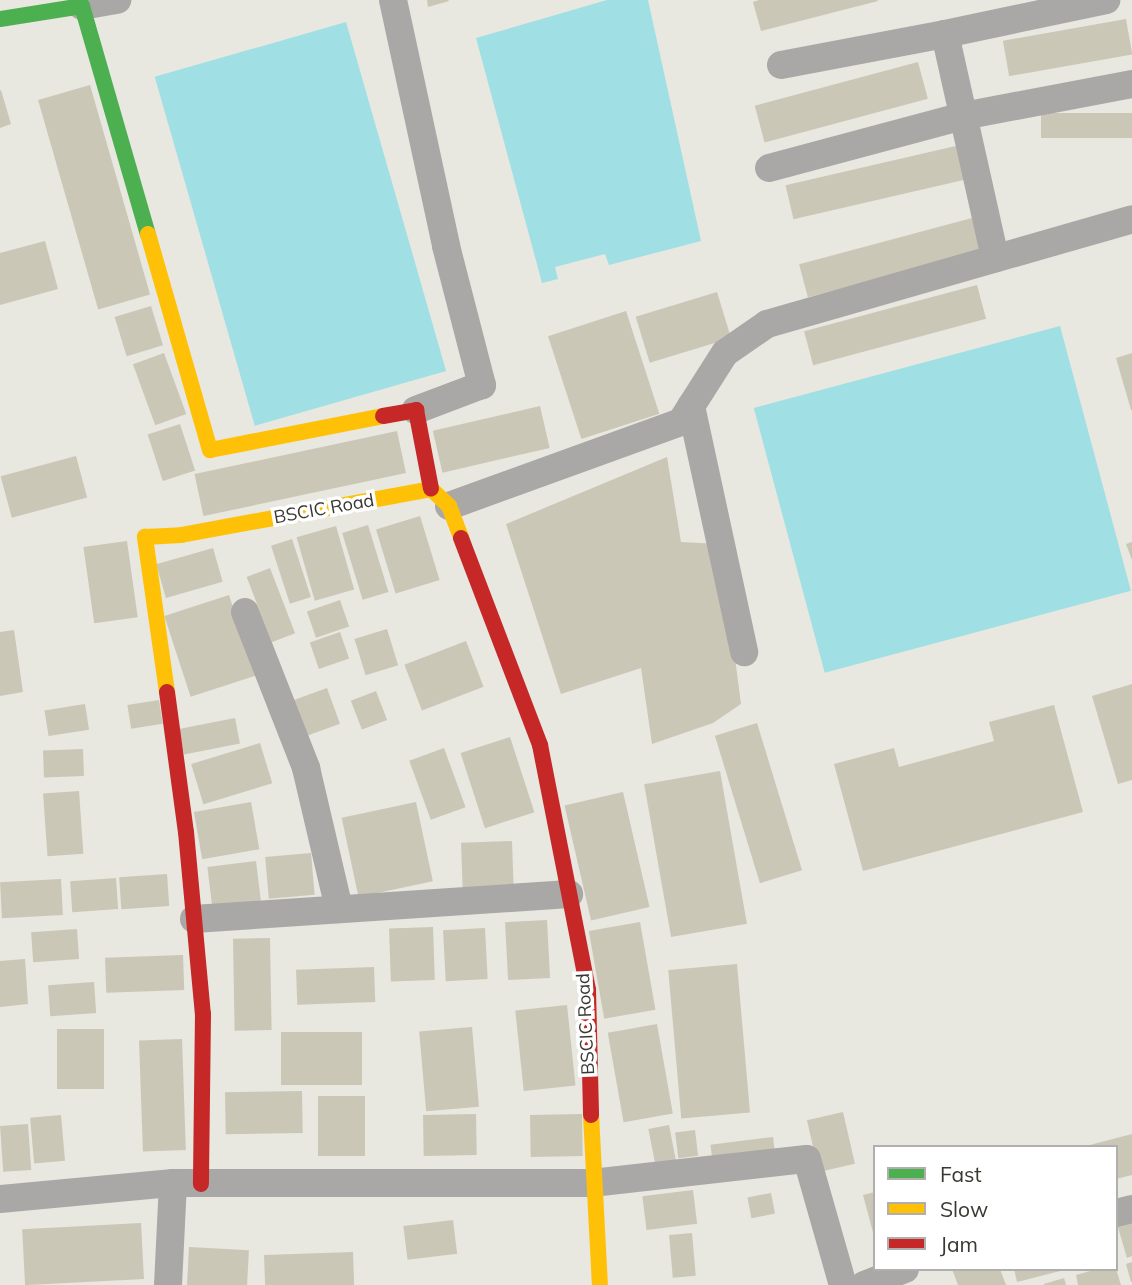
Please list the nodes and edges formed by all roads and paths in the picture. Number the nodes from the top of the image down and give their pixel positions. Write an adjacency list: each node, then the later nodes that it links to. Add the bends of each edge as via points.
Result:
1 (117, 0): 4 (street)
2 (393, 0): 14 (street, via 446,246 482,385)
3 (1106, 0): 6 (street)
4 (82, 6): 5 (street); 14 (street, via 210,450)
5 (0, 19)
6 (945, 34): 7 (street); 9 (street)
7 (781, 65)
8 (1132, 84): 9 (street)
9 (963, 116): 10 (street); 12 (street)
10 (769, 168)
11 (1132, 219): 12 (street)
12 (995, 258): 13 (street, via 767,324 725,353)
13 (691, 406): 15 (street, via 681,422); 17 (street)
14 (416, 410): 15 (street)
15 (440, 498): 18 (street, BSCIC Road, via 540,746); 20 (street, BSCIC Road, via 145,537)
16 (245, 612): 19 (street, via 306,768)
17 (744, 652)
18 (569, 894): 19 (street); 22 (street, BSCIC Road, via 587,990)
19 (339, 909): 20 (street)
20 (194, 919): 23 (street, BSCIC Road, via 203,1014)
21 (173, 1182): 23 (street); 24 (street); 26 (street)
22 (592, 1183): 23 (street); 27 (street, BSCIC Road); 28 (street, via 807,1159)
23 (201, 1184)
24 (0, 1199)
25 (900, 1271): 29 (street)
26 (168, 1285)
27 (600, 1285)
28 (843, 1285)
29 (864, 1285)

